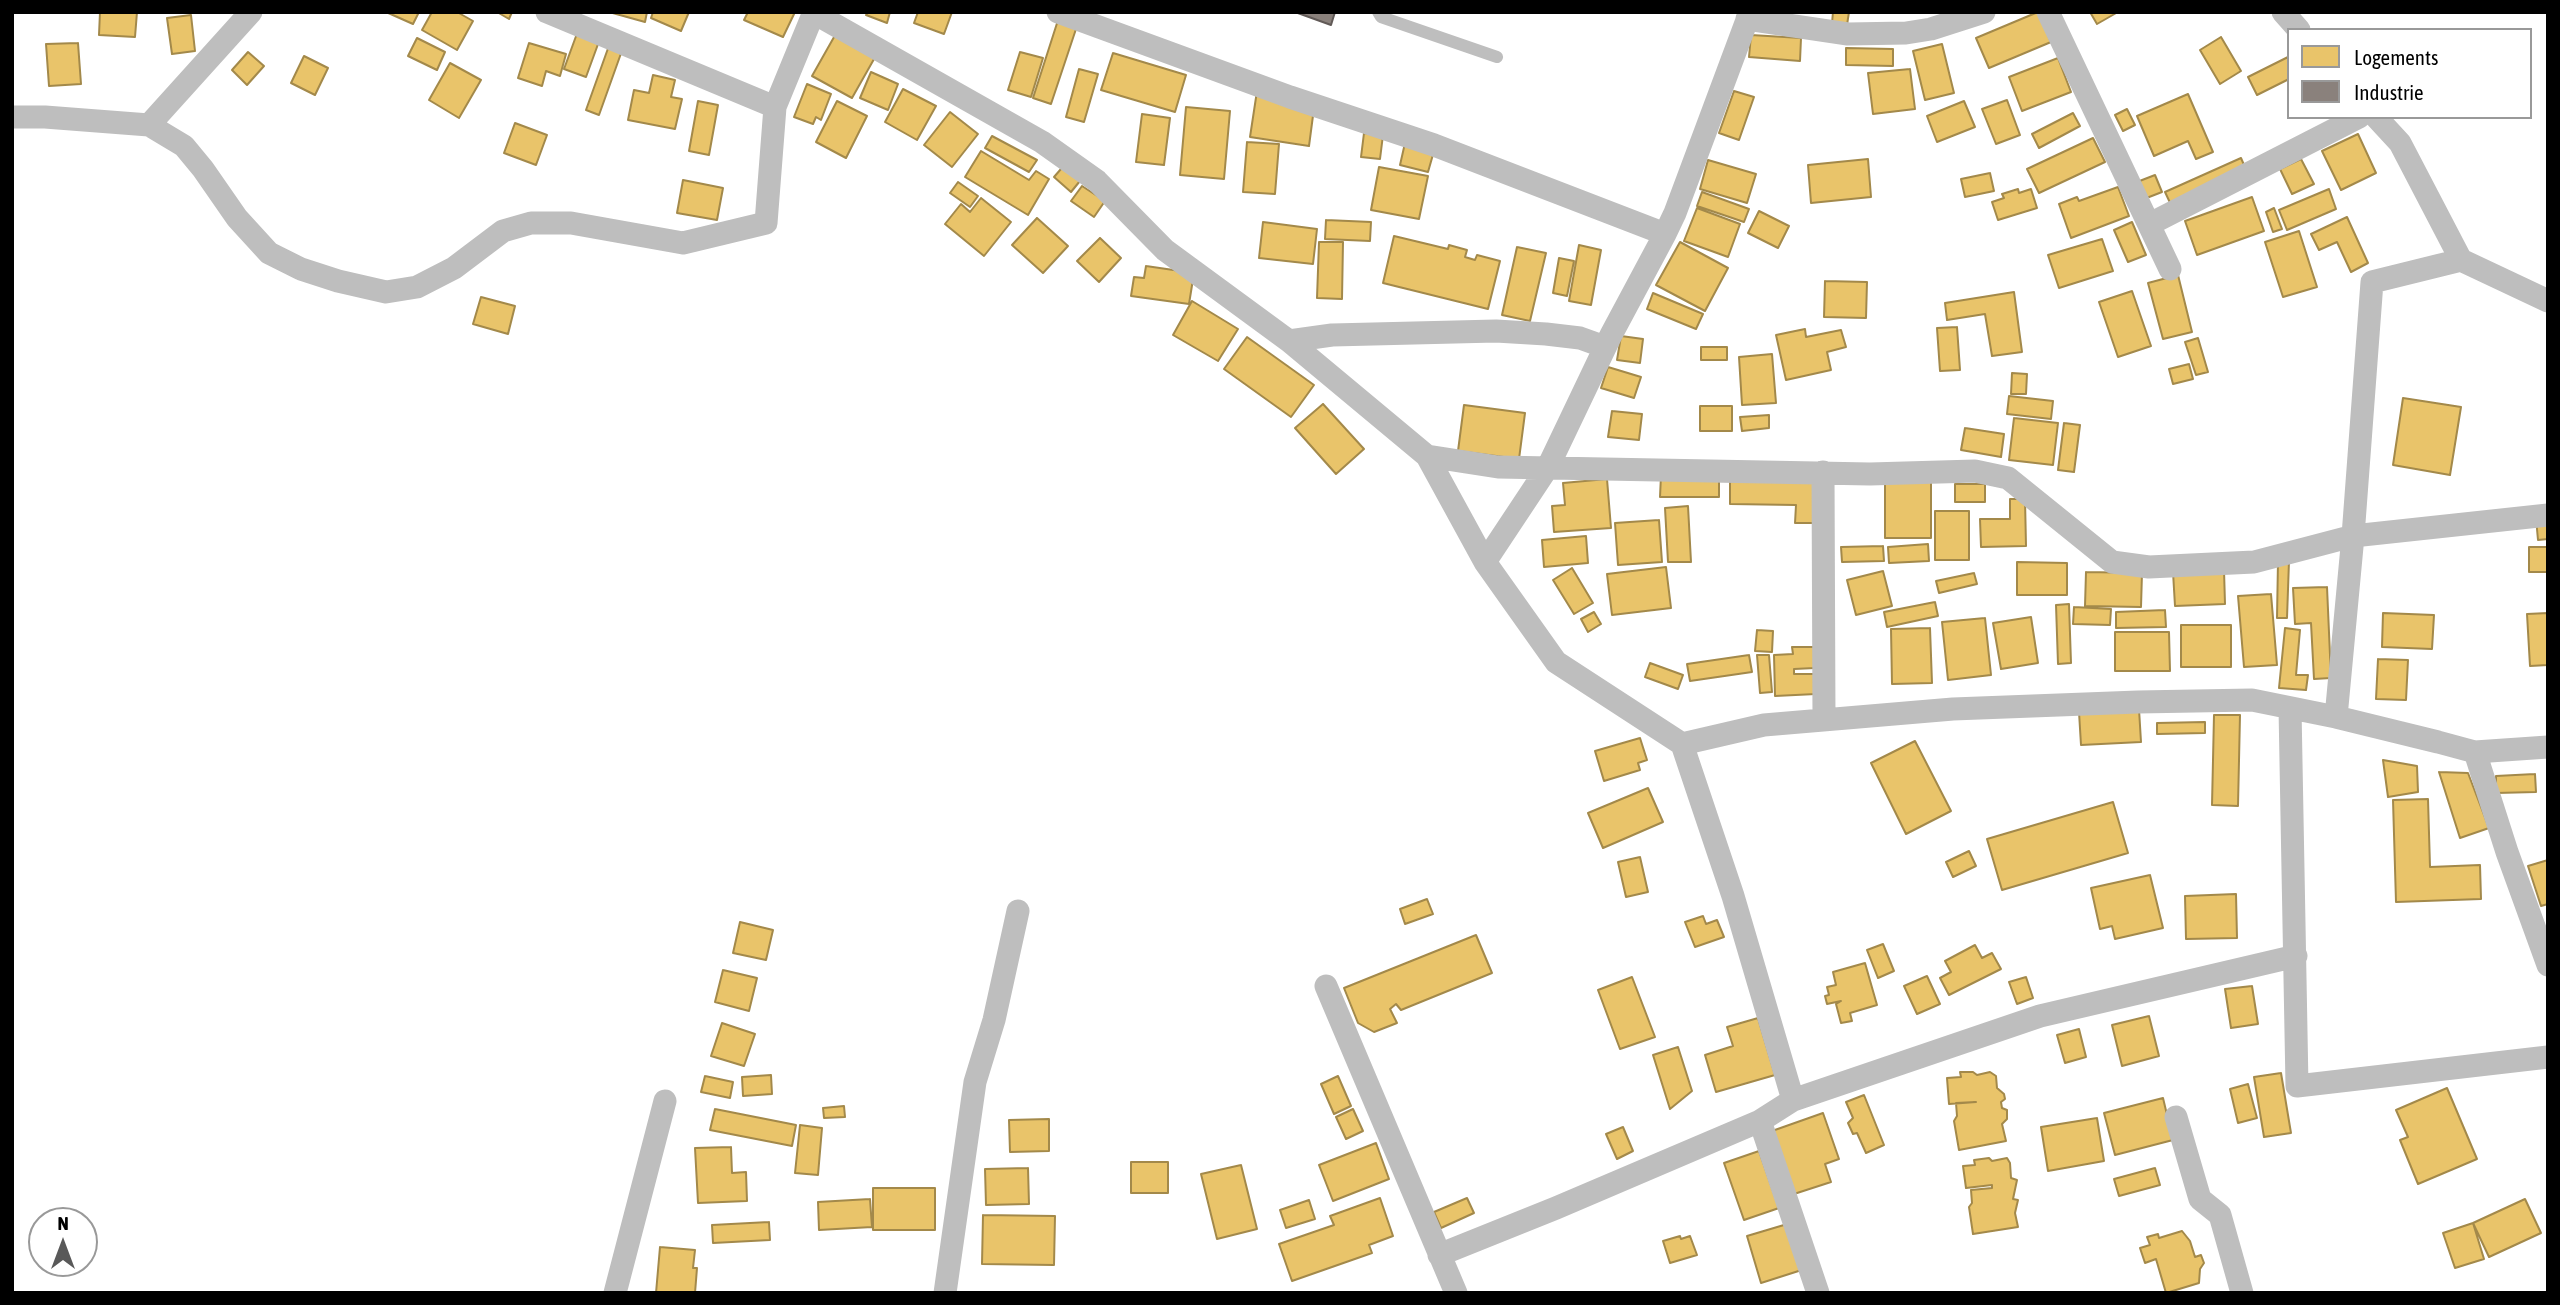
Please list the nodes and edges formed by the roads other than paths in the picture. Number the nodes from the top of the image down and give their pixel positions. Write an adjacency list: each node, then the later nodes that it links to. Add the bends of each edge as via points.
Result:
1 (251, 12): 16 (street)
2 (547, 12): 12 (street)
3 (1058, 12): 18 (street, via 1434,145)
4 (1378, 12): 11 (lane, via 1381,17)
5 (1984, 12): 9 (street, via 1931,29 1849,34)
6 (2048, 12): 17 (street)
7 (2283, 12): 10 (street)
8 (814, 13): 12 (street); 22 (street, via 1042,142 1097,181 1166,250)
9 (1749, 16): 18 (street)
10 (2297, 28)
11 (1497, 57)
12 (775, 107): 16 (street, via 766,223 683,243 571,223 531,223 503,231 454,268 417,287 386,292 301,269 269,253 184,146)
13 (12, 117): 16 (street)
14 (2355, 119): 17 (street)
15 (2378, 119): 19 (street, via 2400,143)
16 (149, 125)
17 (2150, 224): 20 (street)
18 (1665, 234): 23 (street)
19 (2461, 260): 21 (street); 28 (street, via 2372,282)
20 (2171, 269)
21 (2548, 301)
22 (1289, 341): 23 (street, via 1332,335 1496,331 1580,338); 24 (street)
23 (1605, 347): 25 (street)
24 (1427, 456): 25 (street, via 1498,467); 29 (street)
25 (1548, 467): 26 (street); 29 (street)
26 (1823, 472): 28 (street, via 1975,471 2008,478 2112,562 2149,567 2255,562); 32 (street)
27 (2548, 515): 28 (street)
28 (2353, 536): 31 (street)
29 (1485, 562): 33 (street, via 1556,662)
30 (2290, 708): 31 (street); 32 (street, via 2252,701 2138,702 1953,709); 37 (street)
31 (2336, 717): 35 (street)
32 (1824, 720): 33 (street, via 1764,725)
33 (1682, 744): 41 (street)
34 (2548, 747): 35 (street)
35 (2475, 752): 38 (street)
36 (1018, 911): 47 (street, via 975,1082)
37 (2296, 956): 40 (street, via 2297,1086); 41 (street, via 2040,1016)
38 (2548, 965)
39 (1326, 986): 45 (street)
40 (2548, 1057)
41 (1793, 1100): 44 (street)
42 (665, 1101): 46 (street)
43 (2176, 1117): 50 (street, via 2200,1199 2220,1215)
44 (1760, 1121): 45 (street); 49 (street)
45 (1439, 1255): 48 (street)
46 (615, 1293)
47 (945, 1293)
48 (1456, 1293)
49 (1818, 1293)
50 (2242, 1293)

